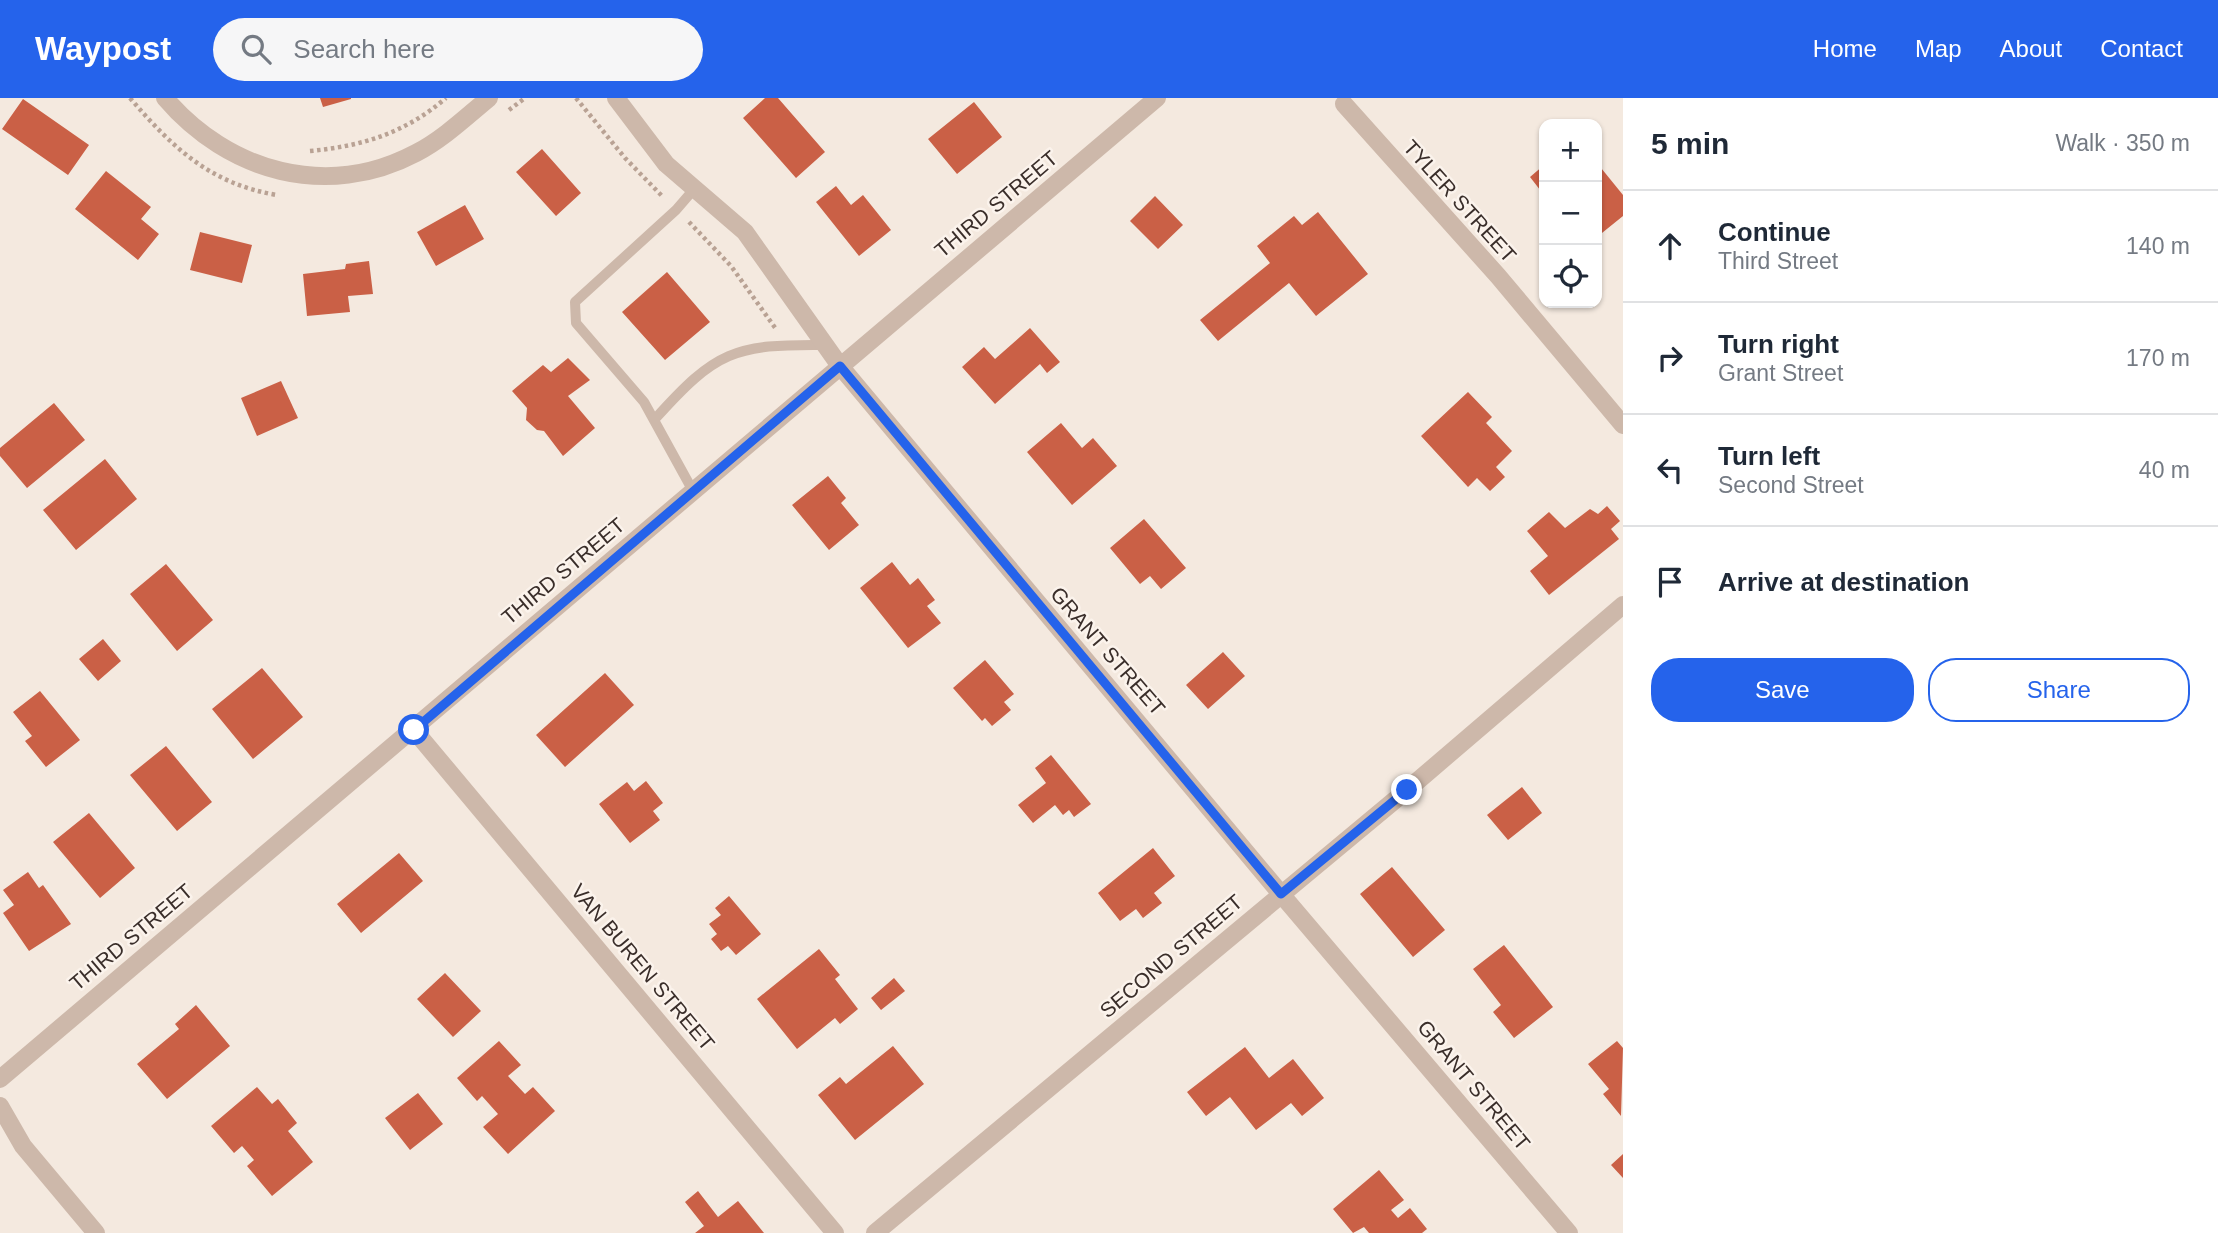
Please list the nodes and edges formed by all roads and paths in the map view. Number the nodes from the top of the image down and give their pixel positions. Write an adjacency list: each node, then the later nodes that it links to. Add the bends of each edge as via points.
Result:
1 (165, 98): 3 (street, via 206,139 236,157 306,175 356,173 416,153)
2 (446, 98): 8 (path, via 414,123 385,137 356,146)
3 (489, 98)
4 (576, 98): 10 (path)
5 (616, 98): 9 (street, GRANT STREET, via 666,164)
6 (1157, 98): 13 (street, THIRD STREET)
7 (1344, 104): 15 (street, TYLER STREET)
8 (301, 150)
9 (695, 188): 10 (lane); 12 (street, GRANT STREET, via 745,232)
10 (676, 210): 11 (path, via 731,266); 14 (lane, via 575,302 576,323)
11 (786, 344): 12 (lane); 14 (lane, via 755,346 725,356 684,387)
12 (825, 345): 13 (street, GRANT STREET)
13 (840, 366): 16 (street, THIRD STREET); 19 (street, GRANT STREET)
14 (656, 419): 16 (lane)
15 (1623, 425)
16 (693, 491): 18 (street, THIRD STREET)
17 (1623, 605): 19 (street, SECOND STREET)
18 (414, 730): 20 (street, THIRD STREET); 23 (street, VAN BUREN STREET)
19 (1281, 894): 24 (street, SECOND STREET); 25 (street, GRANT STREET)
20 (0, 1079)
21 (0, 1106): 22 (street, via 23,1146)
22 (96, 1233)
23 (835, 1233)
24 (875, 1233)
25 (1569, 1233)

